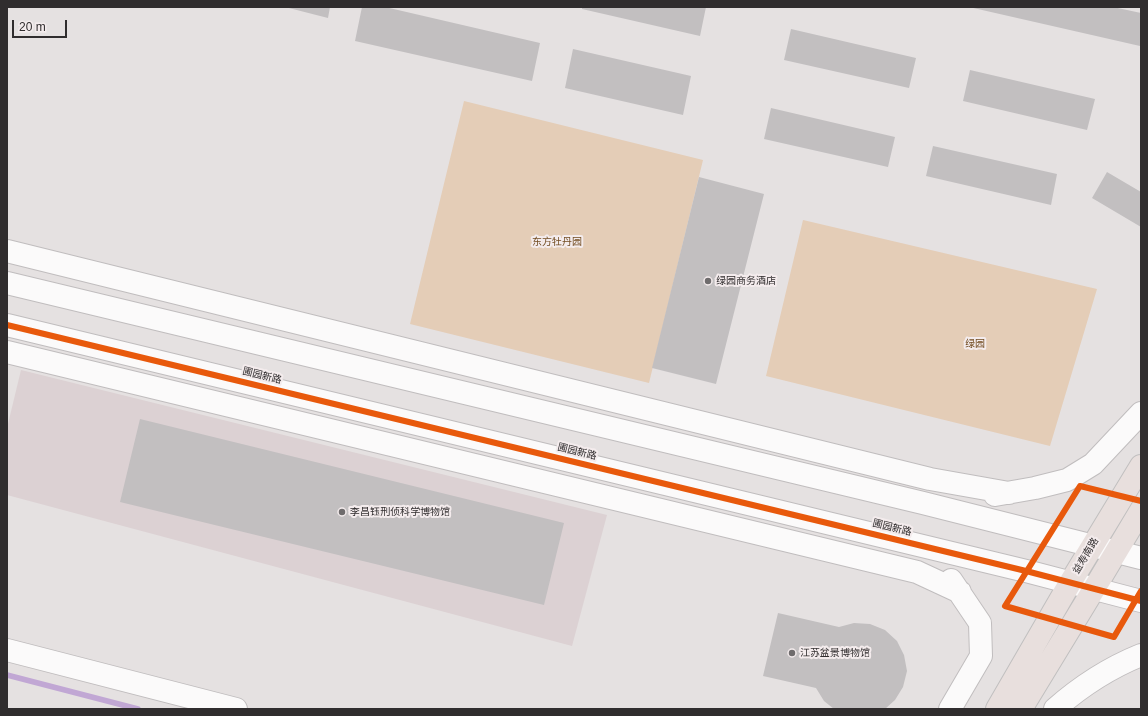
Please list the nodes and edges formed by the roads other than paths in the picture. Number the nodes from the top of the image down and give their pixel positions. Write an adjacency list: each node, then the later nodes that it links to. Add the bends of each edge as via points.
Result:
1 (7, 251): 7 (street, via 930,479)
2 (7, 283): 8 (street)
3 (7, 325): 10 (street, 圃园新路)
4 (7, 352): 16 (street, via 917,572)
5 (1138, 414): 7 (street, via 1093,464 1067,480)
6 (1141, 466): 11 (main road, 益寿南路)
7 (1009, 492): 8 (street)
8 (923, 503): 11 (street)
9 (1141, 510): 12 (main road)
10 (904, 542): 14 (street, 圃园新路); 16 (street, via 947,575)
11 (1092, 546): 12 (street); 14 (main road, 益寿南路)
12 (1116, 552): 13 (street); 15 (main road)
13 (1141, 558)
14 (1070, 583): 15 (street, 圃园新路); 23 (main road, 益寿南路)
15 (1094, 589): 17 (street, 圃园新路); 24 (main road)
16 (960, 592): 22 (street, via 980,624 980,656)
17 (1141, 601)
18 (7, 650): 21 (street)
19 (1141, 655): 20 (street, via 1095,678)
20 (1061, 705)
21 (236, 709)
22 (950, 709)
23 (997, 709)
24 (1021, 709)

